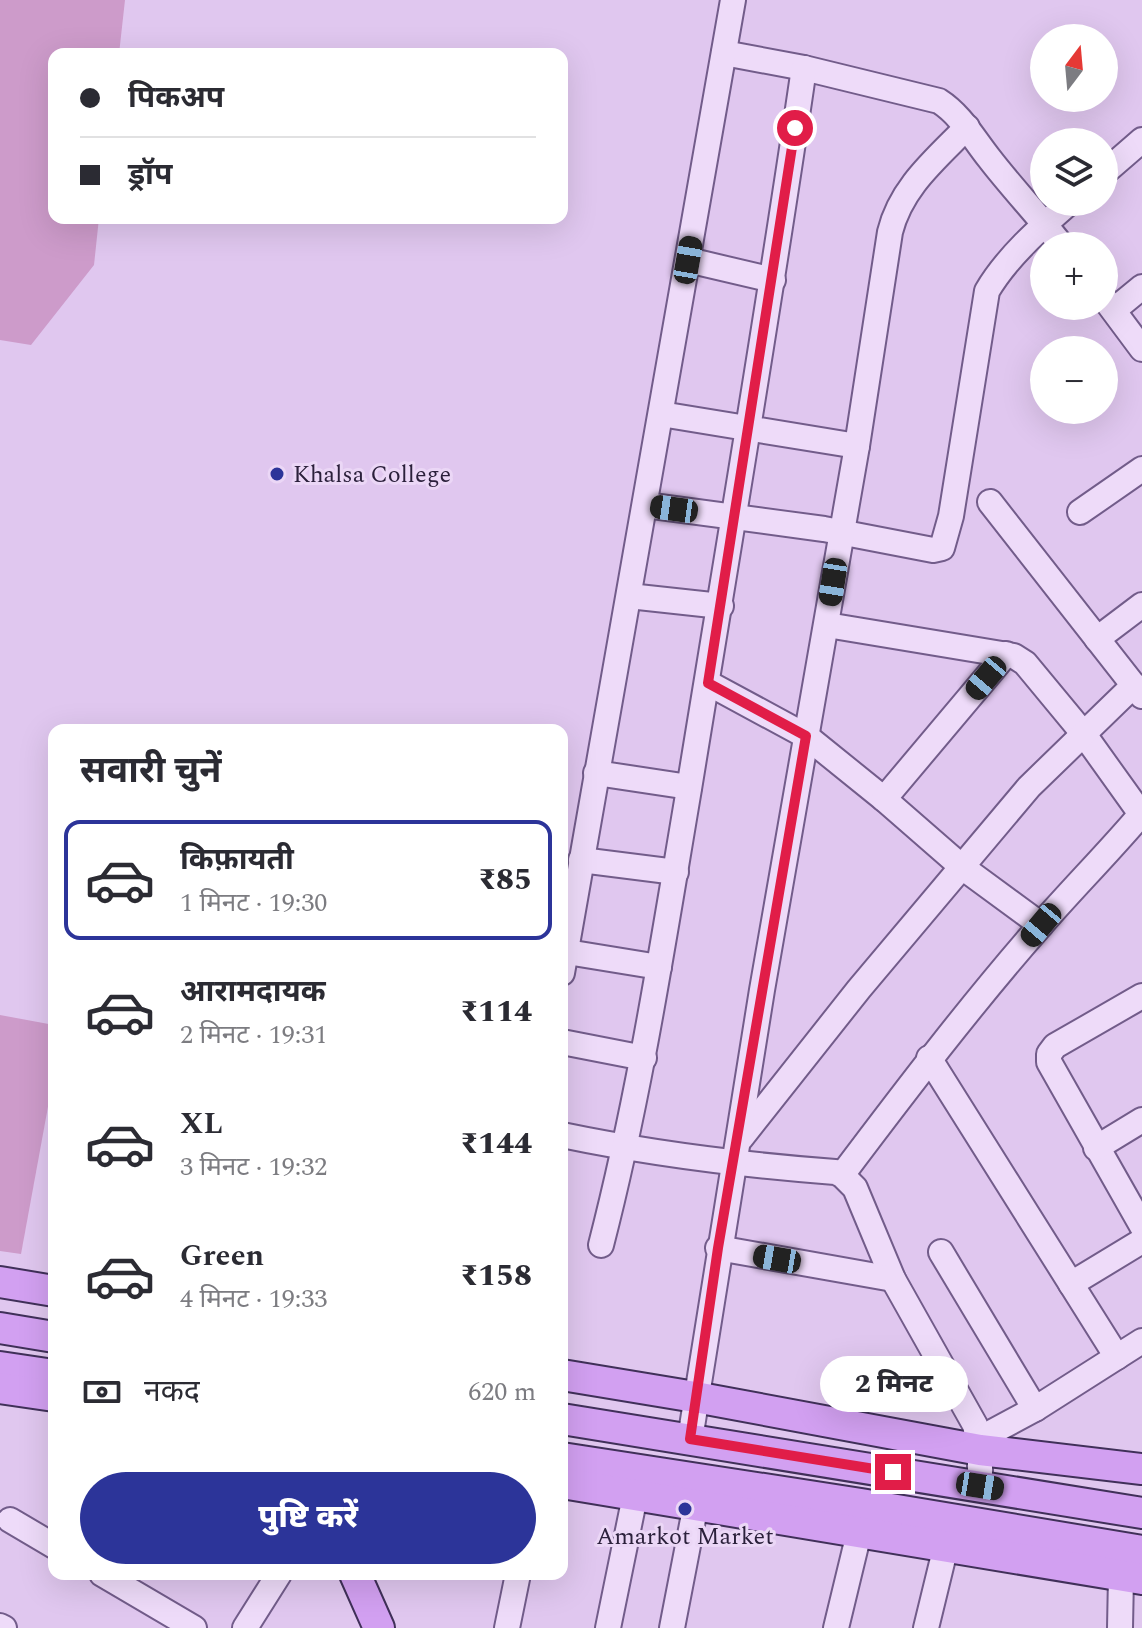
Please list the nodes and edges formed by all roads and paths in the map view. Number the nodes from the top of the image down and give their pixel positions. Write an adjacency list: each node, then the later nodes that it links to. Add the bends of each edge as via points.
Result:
1 (733, 0): 2 (street)
2 (724, 53): 3 (street); 10 (street)
3 (804, 68): 4 (street, via 939,101); 11 (street)
4 (967, 127): 8 (street); 18 (street, via 907,190 893,218)
5 (1142, 140): 6 (street)
6 (1118, 161)
7 (1054, 216): 8 (street)
8 (1045, 224): 9 (street); 24 (street, via 987,291 945,546 933,550)
9 (1051, 232)
10 (688, 260): 11 (street); 16 (street)
11 (773, 280): 17 (street)
12 (1142, 287): 13 (street)
13 (1118, 299)
14 (1118, 316): 15 (street)
15 (1142, 349)
16 (661, 414): 17 (street); 21 (street)
17 (747, 428): 18 (street); 23 (street)
18 (857, 446): 24 (street)
19 (1142, 469): 22 (street)
20 (990, 502): 29 (street)
21 (645, 505): 23 (street); 25 (street)
22 (1080, 512)
23 (733, 517): 24 (street); 27 (street)
24 (842, 532): 28 (street)
25 (629, 596): 27 (street); 35 (street)
26 (1142, 605): 29 (street)
27 (721, 606): 31 (street)
28 (827, 625): 30 (street); 34 (street)
29 (1097, 639): 32 (street)
30 (1006, 654): 33 (street, via 1025,663); 37 (street)
31 (708, 683): 34 (street); 36 (street)
32 (1138, 691): 33 (street)
33 (1083, 733): 38 (street); 40 (street)
34 (806, 736): 37 (street); 52 (street)
35 (596, 773): 36 (street); 39 (street)
36 (689, 787): 41 (street)
37 (884, 799): 40 (street)
38 (1142, 814): 42 (street)
39 (581, 860): 41 (street); 43 (street)
40 (962, 867): 42 (street); 52 (street)
41 (676, 872): 45 (street)
42 (1041, 925): 49 (street)
43 (568, 938)
44 (568, 962): 45 (street)
45 (659, 967): 48 (street)
46 (1142, 996): 53 (street, via 1049,1054)
47 (568, 1043): 48 (street)
48 (644, 1058): 54 (street)
49 (929, 1058): 56 (street); 64 (street)
50 (1142, 1120): 53 (street)
51 (568, 1136): 54 (street)
52 (739, 1140): 55 (street)
53 (1096, 1148): 57 (street)
54 (626, 1149): 55 (street); 59 (street)
55 (734, 1165): 56 (street); 60 (street)
56 (842, 1175): 62 (street, via 855,1188)
57 (1142, 1226)
58 (1142, 1241): 64 (street)
59 (601, 1245)
60 (718, 1248): 62 (street); 75 (street)
61 (941, 1252): 76 (street)
62 (893, 1279): 79 (street, via 971,1417)
63 (0, 1282): 65 (main road)
64 (1071, 1284): 69 (street)
65 (48, 1290)
66 (0, 1328): 67 (main road)
67 (48, 1336)
68 (1142, 1341): 69 (street)
69 (1117, 1357): 76 (street)
70 (0, 1367): 71 (main road)
71 (48, 1374)
72 (568, 1376): 75 (main road)
73 (0, 1388): 74 (main road)
74 (48, 1395)
75 (695, 1397): 78 (street); 79 (main road)
76 (1035, 1409): 79 (street)
77 (568, 1420): 78 (main road)
78 (690, 1439): 83 (main road)
79 (980, 1445): 81 (main road); 83 (street)
80 (568, 1459): 91 (main road, via 861,1504)
81 (1142, 1469)
82 (568, 1484): 84 (main road)
83 (980, 1486): 86 (main road)
84 (635, 1496): 85 (main road); 100 (street)
85 (696, 1504): 88 (main road); 101 (street)
86 (1142, 1513)
87 (10, 1520): 89 (street)
88 (859, 1533): 90 (main road); 102 (street)
89 (48, 1542)
90 (946, 1546): 91 (main road); 103 (street)
91 (1133, 1564): 104 (street)
92 (112, 1580): 96 (street)
93 (275, 1580): 97 (street)
94 (358, 1580): 98 (main road)
95 (517, 1580): 99 (street)
96 (194, 1628)
97 (245, 1628)
98 (379, 1628)
99 (507, 1628)
100 (608, 1628)
101 (672, 1628)
102 (836, 1628)
103 (926, 1628)
104 (1120, 1628)

